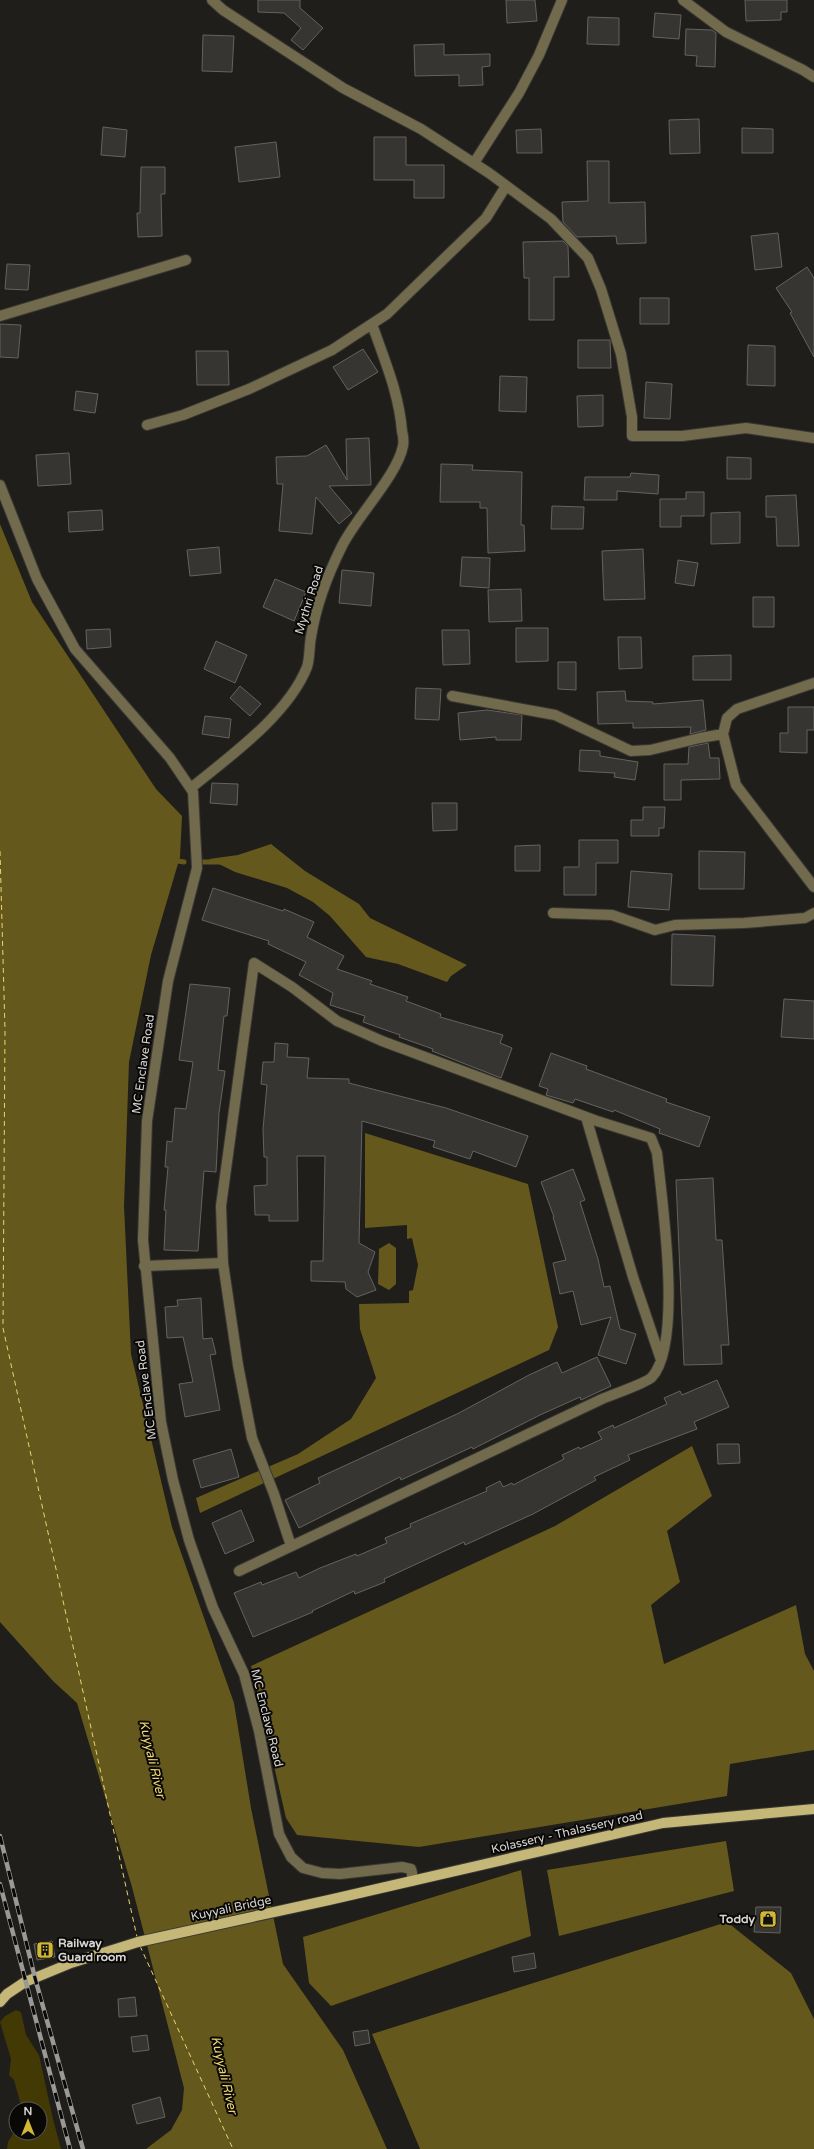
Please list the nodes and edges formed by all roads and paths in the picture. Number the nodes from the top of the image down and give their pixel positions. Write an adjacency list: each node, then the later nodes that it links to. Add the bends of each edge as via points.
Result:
1 (212, 0): 5 (street, via 223,10 343,88 421,129)
2 (562, 0): 5 (street, via 539,55)
3 (683, 0): 4 (street, via 726,32)
4 (814, 77)
5 (474, 163): 6 (street)
6 (506, 186): 9 (street, via 486,218 387,314); 11 (street, via 551,219 588,258 601,289 621,354 632,417 632,436 682,436 746,428)
7 (186, 260): 8 (street)
8 (0, 316)
9 (372, 324): 10 (street, via 332,350 249,389 183,415); 16 (street, Mythri Road, via 400,408 404,445 393,470 361,513 342,545 326,580 311,636 308,666 300,681 279,712)
10 (147, 425)
11 (814, 438)
12 (0, 485): 16 (street, via 37,579 75,649 170,758)
13 (814, 683): 15 (street, via 737,709 727,718)
14 (452, 696): 15 (street, via 555,715 631,751 650,750)
15 (723, 734): 17 (street, via 736,785)
16 (192, 790): 22 (street, MC Enclave Road, via 197,868 168,981 147,1121)
17 (814, 887)
18 (552, 913): 19 (street, via 612,915 655,930 675,924 805,918)
19 (814, 913)
20 (586, 1117): 21 (street, via 382,1041 337,1021 292,987 254,963 221,1206); 23 (street, via 633,1277); 23 (street, via 652,1138 657,1153 668,1259 668,1329)
21 (223, 1262): 22 (street); 24 (street, via 252,1438)
22 (144, 1266): 27 (street, MC Enclave Road, via 161,1422 173,1480 189,1540 213,1608 244,1674 279,1834 291,1857 302,1868 340,1874 402,1867 411,1869)
23 (662, 1362): 24 (street, via 651,1379 602,1399)
24 (291, 1546): 25 (street)
25 (239, 1572)
26 (814, 1809): 27 (main road, Kolassery - Thalassery road, via 664,1823)
27 (412, 1881): 28 (main road, Kolassery - Thalassery road)
28 (329, 1900): 29 (main road, Kuyyali Bridge, via 138,1942 70,1963 26,1982 7,1994)
29 (0, 2002)

